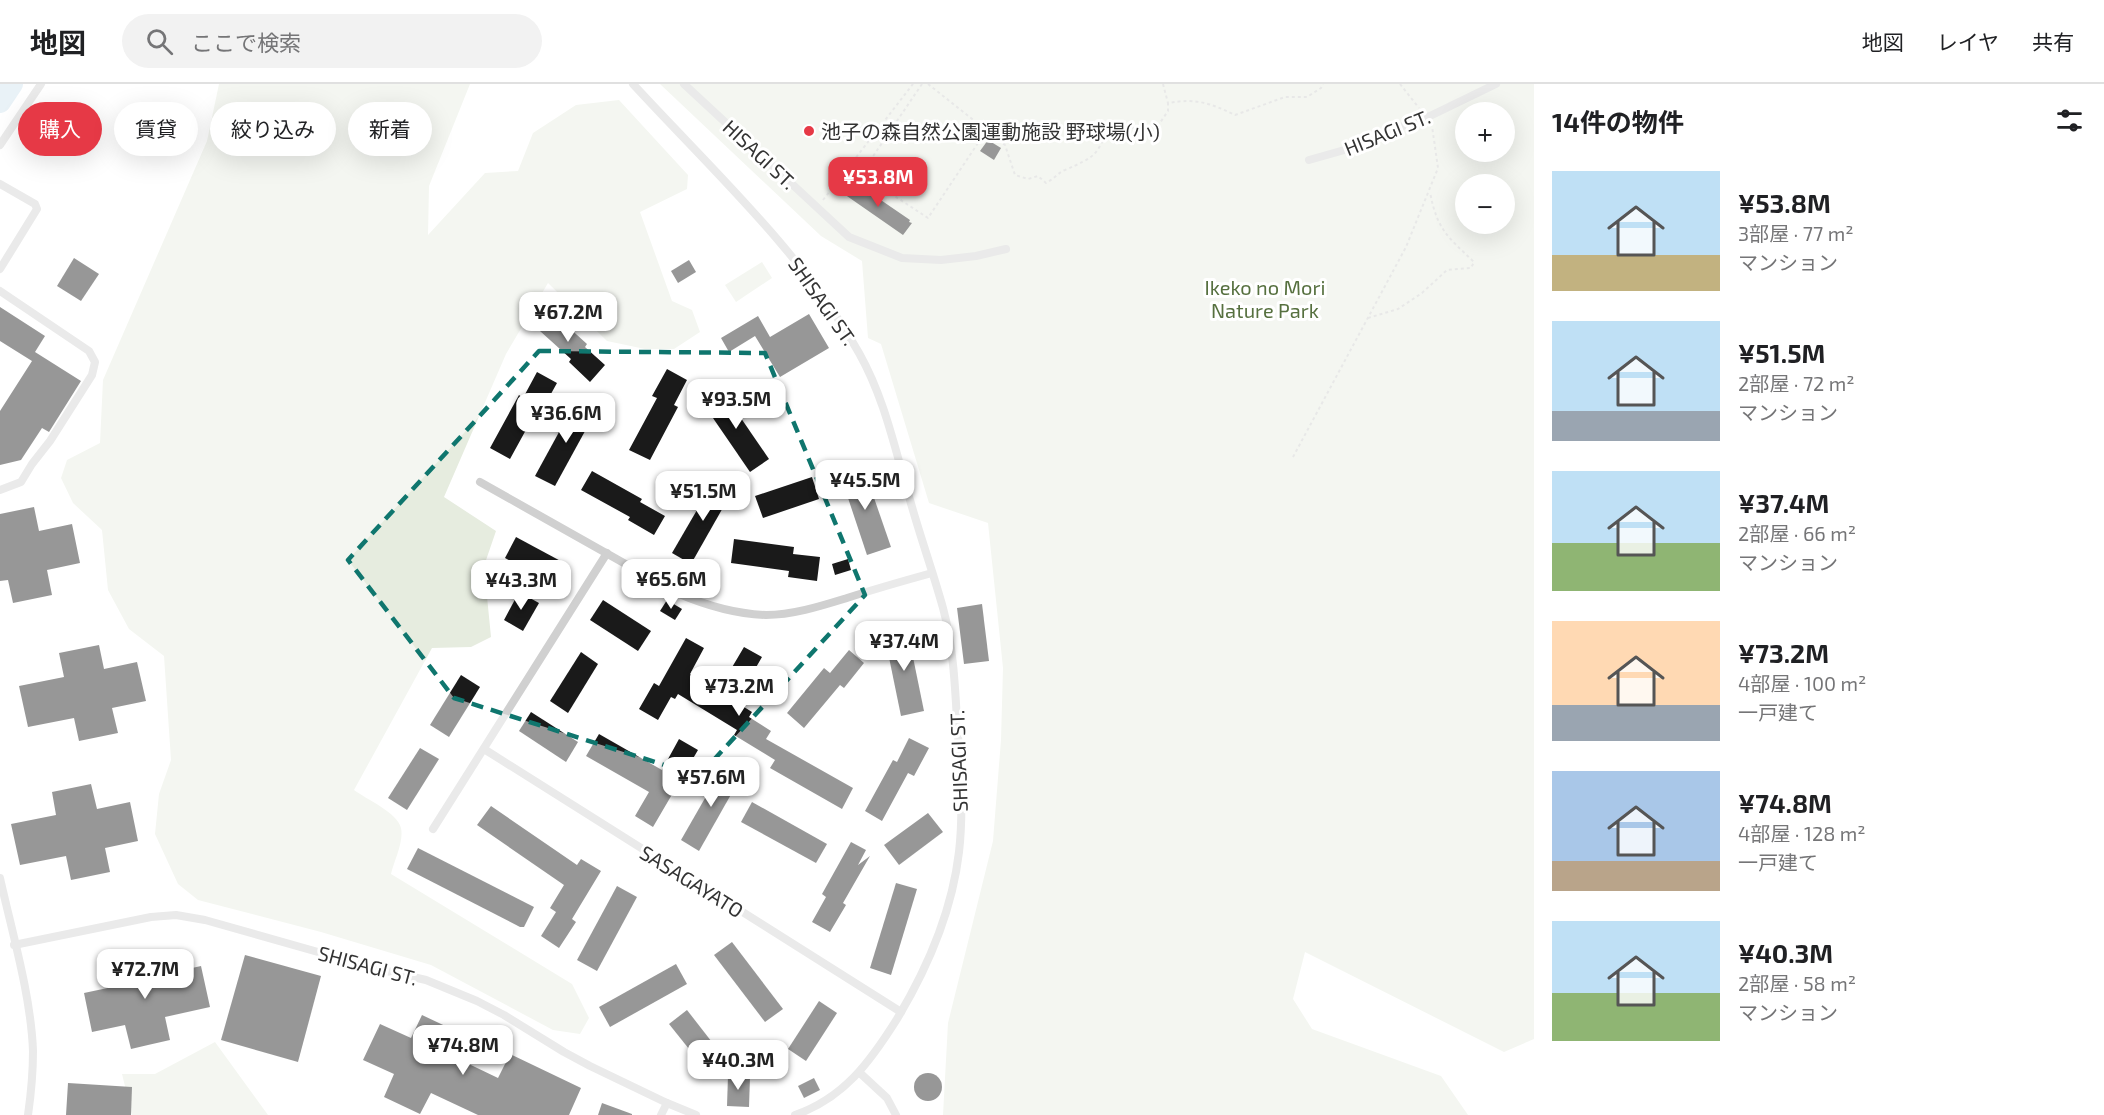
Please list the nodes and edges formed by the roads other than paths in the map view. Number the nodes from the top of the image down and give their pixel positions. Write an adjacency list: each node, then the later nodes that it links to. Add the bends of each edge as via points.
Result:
1 (41, 84): 5 (lane)
2 (633, 84): 14 (lane, SHISAGI ST., via 730,186 836,314 879,396)
3 (684, 84): 8 (lane, HISAGI ST., via 849,237 902,258 941,260)
4 (1496, 84): 6 (lane, HISAGI ST., via 1355,147)
5 (0, 144)
6 (1309, 160)
7 (0, 184): 9 (lane, via 35,204 37,209)
8 (1006, 249)
9 (0, 269)
10 (0, 291): 12 (lane, via 89,351 95,362 92,375 21,482)
11 (480, 482): 13 (lane)
12 (0, 490)
13 (607, 553): 14 (lane, via 701,604 767,615 822,605); 15 (lane)
14 (932, 573): 19 (lane, SHISAGI ST., via 944,610 953,667 960,768 959,854 939,934)
15 (484, 749): 16 (lane); 19 (lane, SASAGAYATO)
16 (433, 829)
17 (0, 878): 18 (lane)
18 (14, 945): 21 (lane, SHISAGI ST., via 151,917 176,915 205,920 426,980 504,1015 564,1052); 22 (lane, via 33,1049)
19 (901, 1012): 20 (lane, SHISAGI ST.)
20 (860, 1073): 25 (lane, SHISAGI ST., via 822,1103); 26 (lane, via 887,1098)
21 (667, 1103): 23 (lane); 24 (lane, SHISAGI ST.)
22 (28, 1115)
23 (661, 1115)
24 (696, 1115)
25 (795, 1115)
26 (896, 1115)

